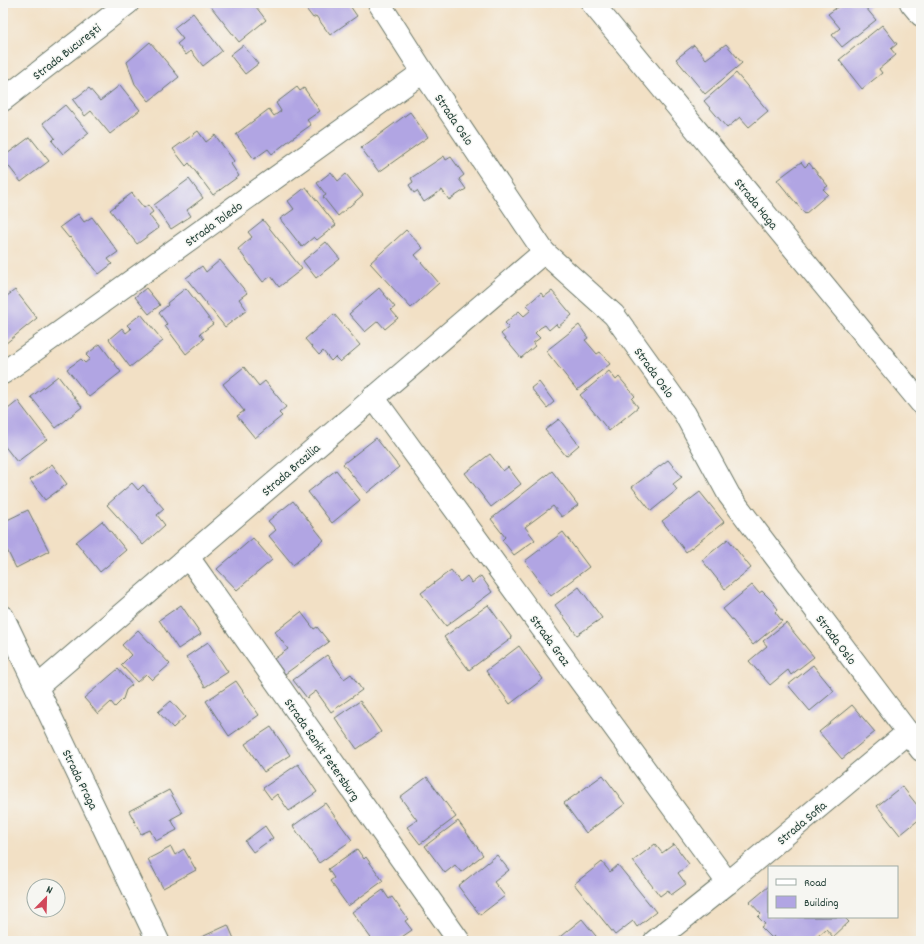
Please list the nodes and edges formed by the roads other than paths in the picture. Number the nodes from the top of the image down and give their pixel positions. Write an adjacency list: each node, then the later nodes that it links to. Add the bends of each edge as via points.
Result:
1 (128, 3): 7 (street, Strada București)
2 (379, 3): 6 (street, Strada Oslo)
3 (592, 3): 11 (street, Strada Haga)
4 (911, 3): 5 (street)
5 (921, 15)
6 (423, 72): 8 (street, Strada Oslo); 9 (street, Strada Toledo)
7 (3, 100)
8 (544, 252): 10 (street, Strada Brazilia); 15 (street, Strada Oslo, via 614,315 685,414 729,495)
9 (3, 373)
10 (373, 398): 12 (street, Strada Brazilia); 17 (street, Strada Graz)
11 (921, 403)
12 (188, 557): 14 (street, Strada Brazilia); 19 (street, Strada Sankt Petersburg)
13 (3, 617): 14 (street, Strada Praga)
14 (37, 687): 18 (street, Strada Praga)
15 (908, 732): 16 (street, Strada Oslo); 17 (street, Strada Sofia)
16 (921, 750)
17 (728, 883): 20 (street, Strada Sofia)
18 (158, 941)
19 (459, 941)
20 (655, 941)

